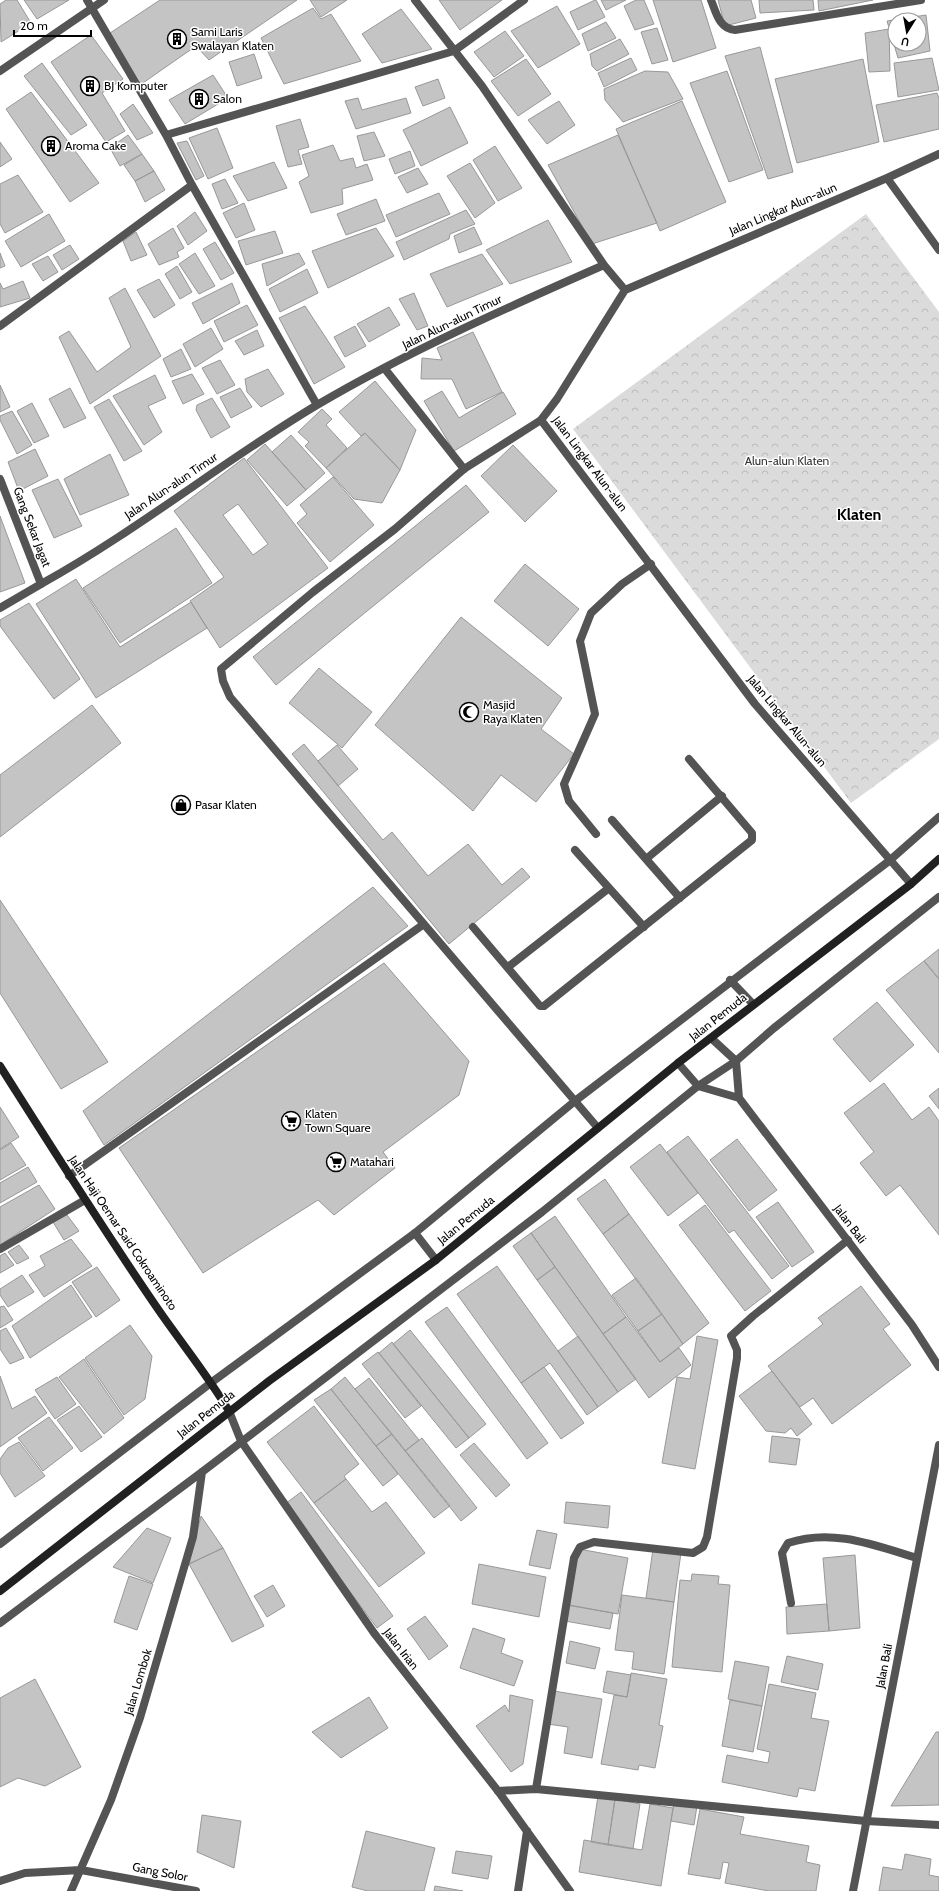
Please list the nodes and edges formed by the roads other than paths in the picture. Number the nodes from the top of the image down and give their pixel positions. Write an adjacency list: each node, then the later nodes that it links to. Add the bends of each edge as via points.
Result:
1 (87, 0): 7 (street)
2 (104, 0): 7 (street)
3 (415, 0): 8 (street)
4 (524, 0): 8 (street)
5 (712, 0): 6 (street, via 721,23 728,29 735,30)
6 (921, 0)
7 (93, 9): 9 (street); 10 (street)
8 (454, 51): 10 (street); 15 (street, via 531,155)
9 (0, 71)
10 (166, 135): 13 (street)
11 (939, 154): 12 (street, Jalan Lingkar Alun-alun)
12 (887, 178): 14 (street); 16 (street, Jalan Lingkar Alun-alun)
13 (192, 185): 17 (street); 19 (street)
14 (939, 250)
15 (604, 265): 16 (street); 18 (street, Jalan Alun-alun Timur, via 474,322)
16 (624, 290): 20 (street, Jalan Lingkar Alun-alun, via 557,399)
17 (0, 326)
18 (385, 369): 19 (street, Jalan Alun-alun Timur); 21 (street)
19 (317, 405): 24 (street, Jalan Alun-alun Timur, via 81,561)
20 (541, 420): 21 (street); 23 (street, Jalan Lingkar Alun-alun)
21 (464, 470): 39 (street, via 221,669 230,697)
22 (0, 479): 24 (street, Gang Sekar Jagat)
23 (651, 564): 30 (street, via 622,584 591,613 580,641 595,714 564,784 569,802); 34 (street, Jalan Lingkar Alun-alun, via 755,704)
24 (41, 584): 25 (street, Jalan Alun-alun Timur)
25 (0, 608)
26 (689, 759): 27 (street)
27 (722, 796): 32 (street); 38 (street, via 752,833 752,840)
28 (939, 817): 34 (street)
29 (612, 820): 32 (street)
30 (596, 834)
31 (574, 850): 36 (street)
32 (646, 859): 38 (street)
33 (939, 859): 35 (main road, Jalan Pemuda)
34 (889, 861): 35 (street, Jalan Lingkar Alun-alun); 43 (street)
35 (911, 884): 44 (main road, Jalan Pemuda)
36 (609, 888): 41 (street); 42 (street)
37 (939, 897): 46 (street)
38 (680, 898): 41 (street)
39 (424, 924): 51 (street); 53 (street)
40 (474, 927): 42 (street)
41 (644, 927): 42 (street, via 544,1006 540,1006)
42 (508, 967)
43 (730, 980): 44 (street); 51 (street)
44 (753, 1004): 45 (main road, Jalan Pemuda)
45 (711, 1038): 46 (street); 47 (main road, Jalan Pemuda)
46 (736, 1061): 49 (street); 50 (street)
47 (678, 1063): 49 (street); 52 (main road, Jalan Pemuda)
48 (0, 1066): 53 (main road, Jalan Haji Oemar Said Cokroaminoto)
49 (698, 1086): 50 (street); 62 (street, via 542,1212)
50 (739, 1098): 56 (street, Jalan Bali)
51 (575, 1101): 52 (street); 55 (street)
52 (598, 1128): 58 (main road, Jalan Pemuda)
53 (69, 1176): 54 (main road, Jalan Haji Oemar Said Cokroaminoto)
54 (86, 1200): 57 (street); 60 (main road, Jalan Haji Oemar Said Cokroaminoto, via 160,1312)
55 (415, 1233): 58 (street); 60 (street)
56 (848, 1240): 59 (street, Jalan Bali, via 912,1325); 70 (street, via 731,1336 737,1350 737,1358 707,1537 703,1547 693,1553 594,1542 580,1547 574,1558)
57 (0, 1249)
58 (436, 1260): 61 (main road, Jalan Pemuda)
59 (939, 1367)
60 (212, 1382): 61 (main road, Jalan Haji Oemar Said Cokroaminoto); 65 (street)
61 (229, 1411): 62 (street, Jalan Irian); 67 (main road, Jalan Pemuda)
62 (241, 1440): 64 (street); 71 (street, Jalan Irian, via 374,1633)
63 (939, 1445): 66 (street, Jalan Bali)
64 (202, 1472): 69 (street); 75 (street, Jalan Lombok, via 193,1537 140,1718 111,1800)
65 (0, 1544)
66 (917, 1558): 68 (street, via 859,1540 839,1537 800,1539 788,1543 782,1554); 72 (street, Jalan Bali)
67 (0, 1591)
68 (791, 1603)
69 (0, 1623)
70 (536, 1789): 71 (street); 72 (street)
71 (498, 1791): 74 (street, Jalan Irian)
72 (866, 1821): 73 (street); 81 (street, Jalan Bali)
73 (939, 1826)
74 (527, 1831): 79 (street); 80 (street, Jalan Irian)
75 (81, 1870): 76 (street, Gang Solor, via 25,1873); 77 (street, Jalan Lombok); 78 (street, Gang Solor)
76 (0, 1881)
77 (71, 1891)
78 (196, 1891)
79 (518, 1891)
80 (570, 1891)
81 (853, 1891)

